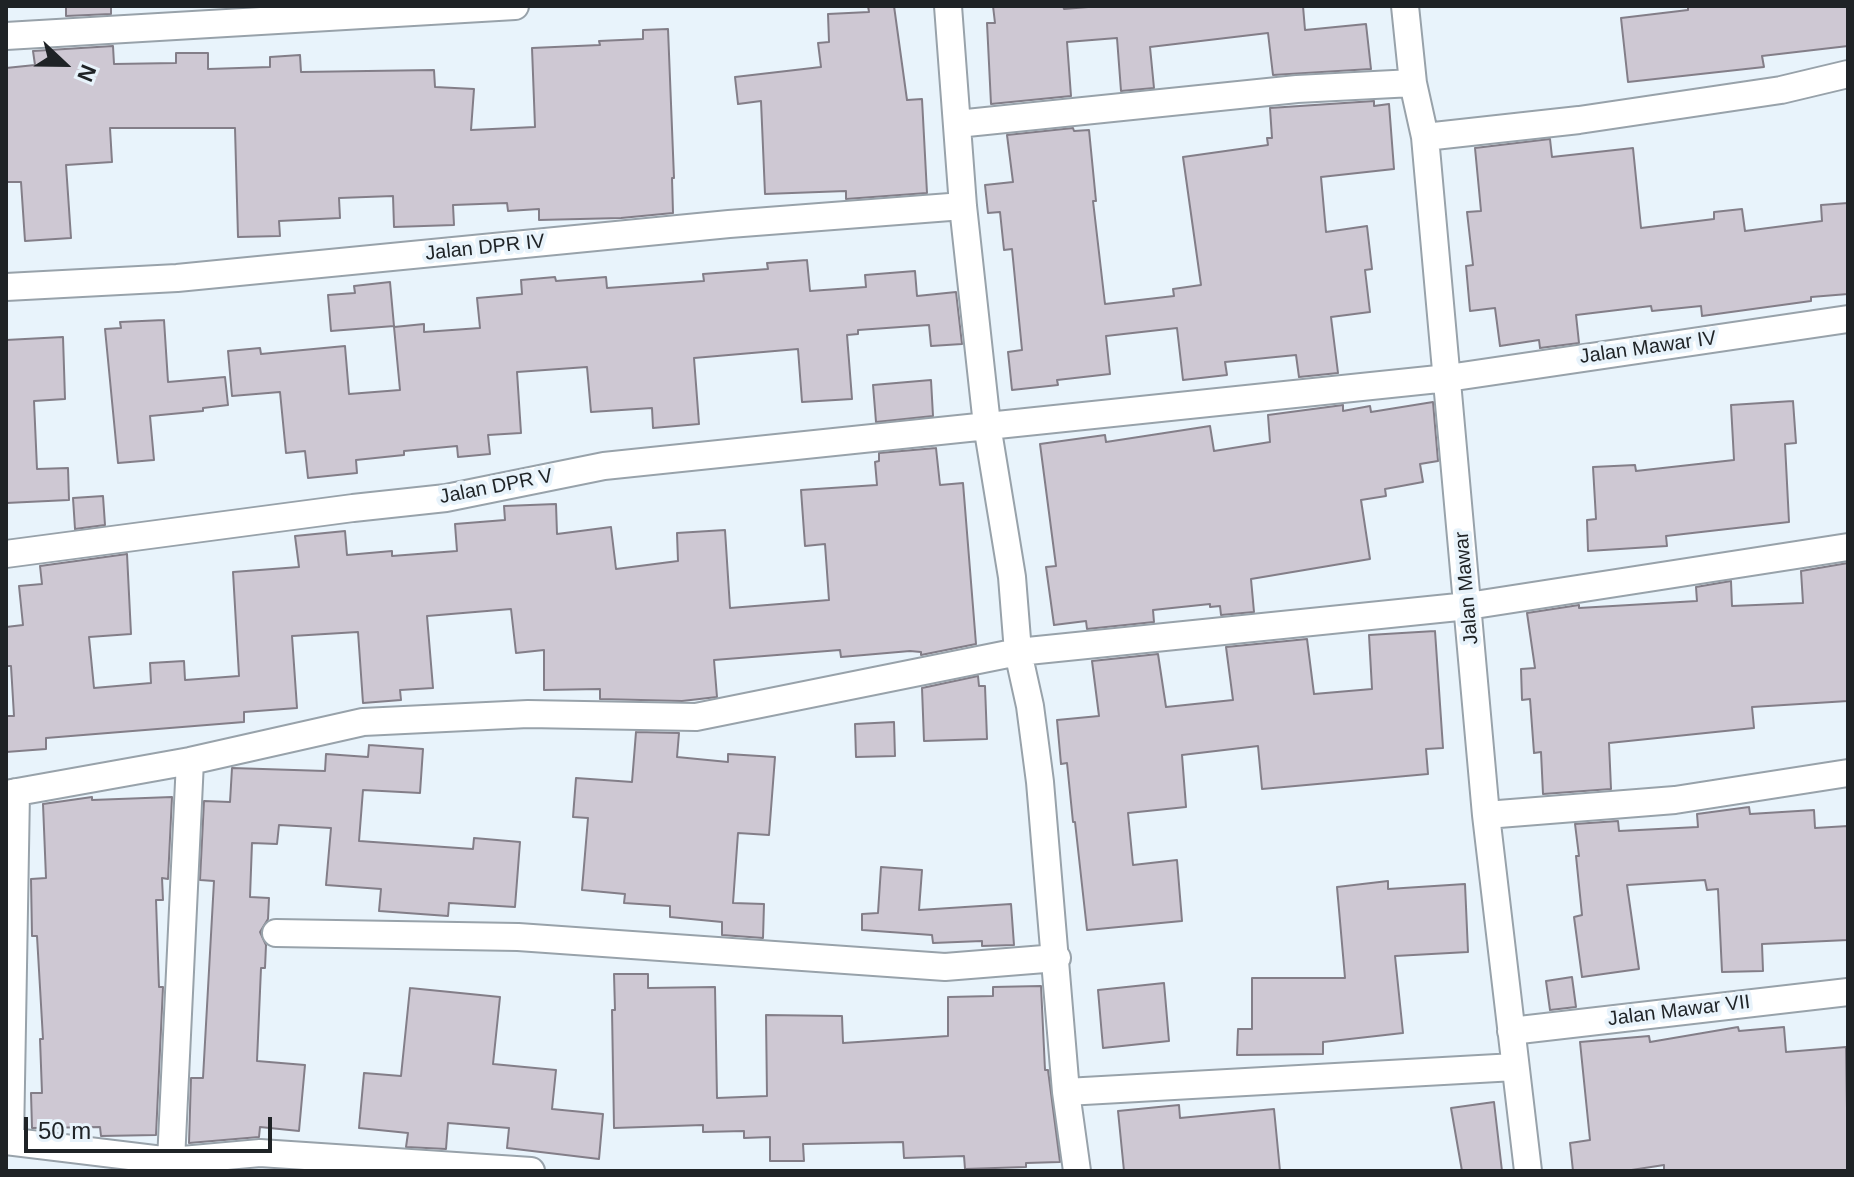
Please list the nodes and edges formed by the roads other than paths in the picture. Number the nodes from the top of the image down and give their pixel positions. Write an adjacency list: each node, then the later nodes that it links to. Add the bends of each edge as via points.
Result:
1 (515, 6): 4 (street)
2 (948, 6): 7 (street)
3 (1405, 6): 6 (street, Jalan Mawar)
4 (6, 36)
5 (1848, 74): 8 (street, via 1781,90)
6 (1413, 83): 7 (street, via 1297,89); 8 (street, Jalan Mawar)
7 (957, 124): 9 (street)
8 (1425, 137): 12 (street, Jalan Mawar)
9 (963, 206): 10 (street, Jalan DPR IV, via 177,278); 13 (street)
10 (6, 287)
11 (1848, 319): 12 (street, Jalan Mawar IV)
12 (1448, 378): 13 (street, Jalan Mawar IV); 16 (street, Jalan Mawar)
13 (987, 425): 15 (street, Jalan DPR V, via 604,466 446,498); 17 (street, via 1012,577)
14 (1848, 547): 16 (street)
15 (6, 554)
16 (1468, 606): 17 (street); 21 (street, Jalan Mawar)
17 (1018, 652): 18 (street, via 696,717 528,714 363,722); 23 (street, via 1040,782)
18 (190, 761): 20 (street); 29 (street)
19 (1848, 773): 21 (street, via 1675,800)
20 (11, 793): 28 (street)
21 (1486, 815): 25 (street, Jalan Mawar)
22 (276, 933): 23 (street, via 518,937 945,967)
23 (1057, 958): 27 (street)
24 (1848, 992): 25 (street, Jalan Mawar VII)
25 (1511, 1031): 26 (street, Jalan Mawar)
26 (1515, 1067): 27 (street); 32 (street, Jalan Mawar)
27 (1066, 1092): 31 (street)
28 (8, 1141): 29 (street)
29 (171, 1161): 30 (street, via 260,1153)
30 (531, 1171)
31 (1077, 1171)
32 (1528, 1171)

